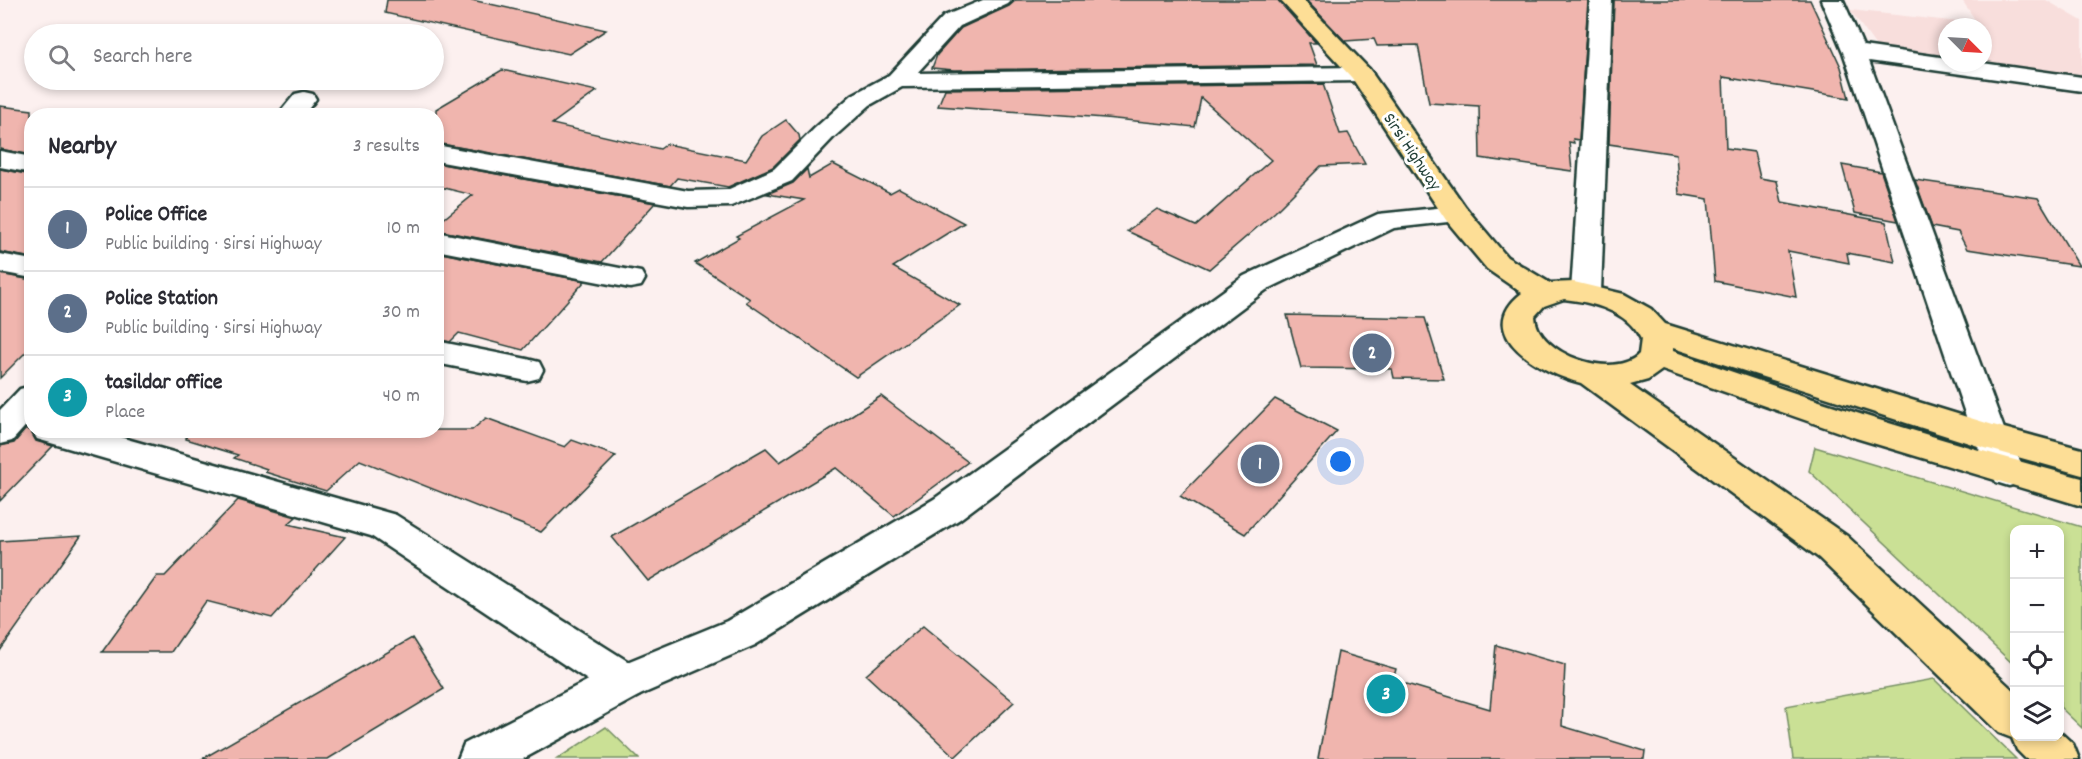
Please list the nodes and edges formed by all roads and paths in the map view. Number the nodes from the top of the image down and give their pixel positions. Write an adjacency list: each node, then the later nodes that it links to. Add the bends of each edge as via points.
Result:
1 (1001, 0): 7 (street, via 952,21)
2 (1291, 0): 6 (main road, Sirsi Highway)
3 (1601, 0): 17 (street)
4 (1832, 0): 5 (street)
5 (1854, 52): 8 (street); 23 (street)
6 (1360, 74): 7 (street); 12 (main road, Sirsi Highway)
7 (897, 80): 9 (street, via 861,100 783,175 731,198 688,200)
8 (2082, 84)
9 (444, 154)
10 (0, 159): 11 (street)
11 (24, 164)
12 (1456, 214): 18 (main road, Sirsi Highway, via 1497,262); 28 (street, via 1388,220 1255,283 947,508 741,633)
13 (444, 243): 16 (street)
14 (0, 263): 15 (street)
15 (24, 268)
16 (630, 279)
17 (1586, 292): 18 (main road); 19 (main road, via 1607,298 1642,318)
18 (1544, 293): 22 (main road, via 1521,308 1518,321 1523,334 1550,359)
19 (1655, 344): 22 (main road, via 1648,367 1615,377); 23 (main road); 26 (main road, via 1769,398)
20 (444, 354): 21 (street)
21 (527, 370)
22 (1593, 375): 29 (main road, via 1833,547)
23 (1990, 437): 25 (main road); 26 (street)
24 (77, 438): 28 (street, via 383,525)
25 (2082, 462)
26 (2008, 473): 27 (main road)
27 (2082, 492)
28 (624, 682): 31 (street)
29 (2010, 715)
30 (2038, 741): 32 (main road)
31 (480, 759)
32 (2057, 759)

